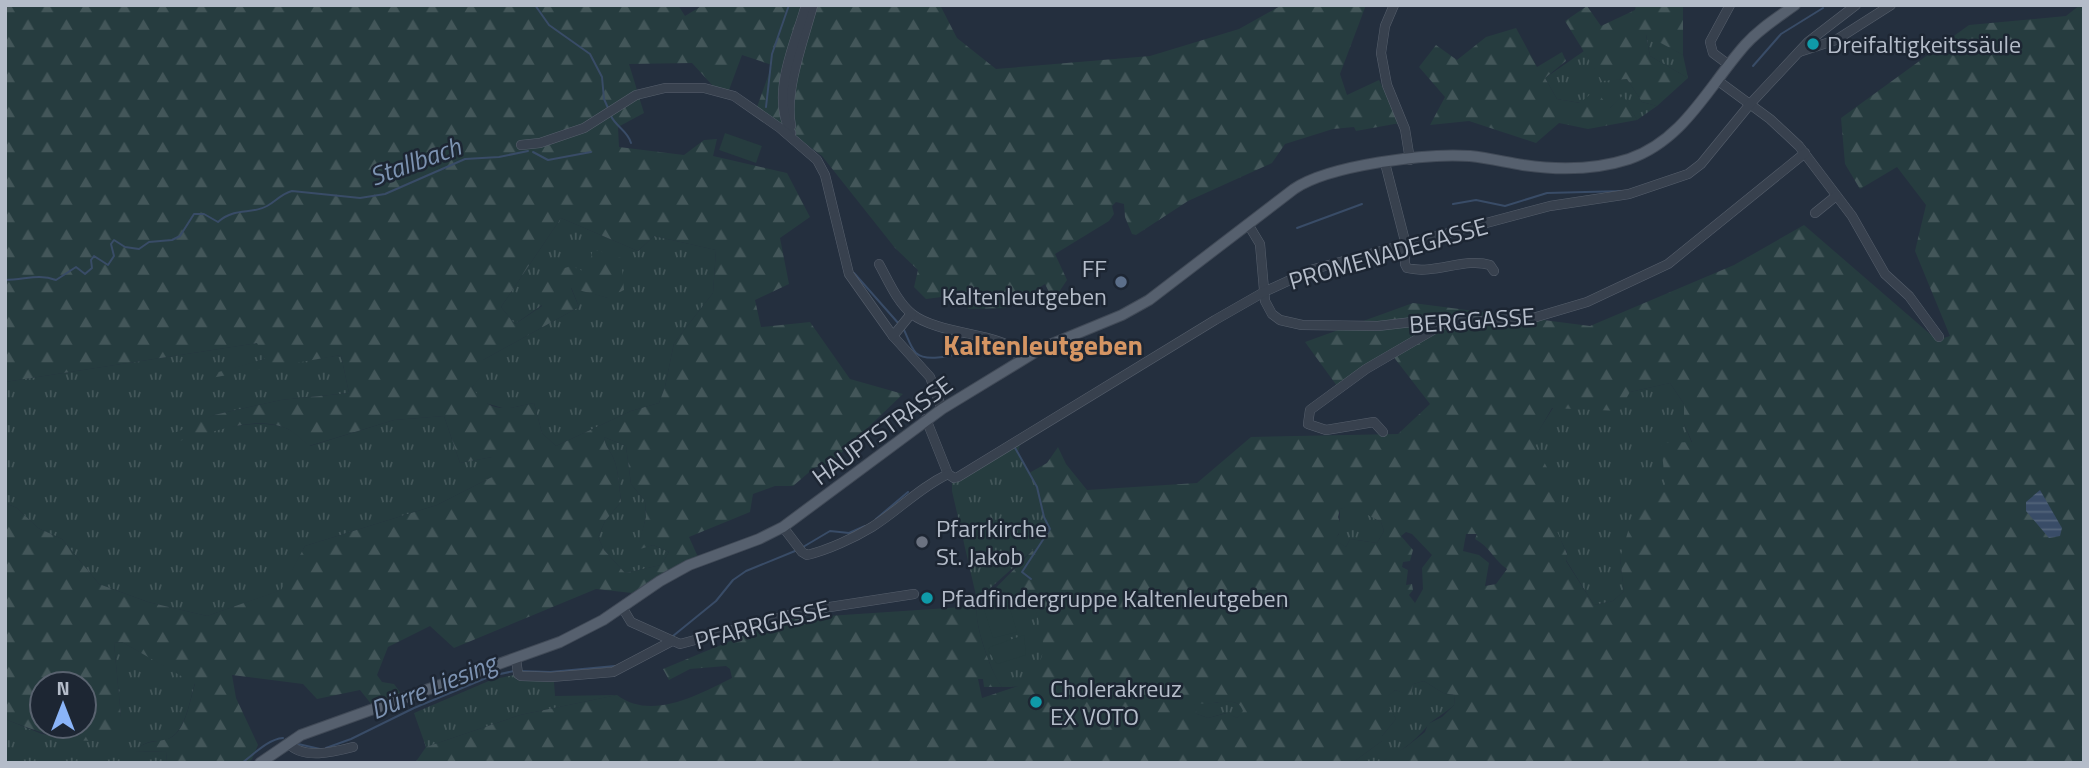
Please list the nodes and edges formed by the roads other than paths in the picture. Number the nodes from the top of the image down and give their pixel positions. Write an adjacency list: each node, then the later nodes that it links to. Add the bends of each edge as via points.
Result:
1 (806, 5): 12 (street, via 784,84 785,123)
2 (813, 5): 12 (street, via 790,101)
3 (1395, 5): 15 (street, via 1385,26 1381,53)
4 (1730, 5): 9 (street, via 1710,42 1713,53)
5 (1795, 5): 9 (main road, HAUPTSTRASSE, via 1747,43)
6 (1856, 5): 8 (street, PROMENADEGASSE)
7 (1891, 5): 8 (street, via 1836,40)
8 (1799, 52): 11 (street, PROMENADEGASSE)
9 (1729, 65): 10 (main road, HAUPTSTRASSE)
10 (1717, 80): 11 (street); 15 (main road, HAUPTSTRASSE, via 1670,138 1618,162 1555,168 1468,156)
11 (1751, 103): 14 (street); 20 (street, PROMENADEGASSE, via 1700,164 1681,178 1629,194 1550,206)
12 (793, 138): 13 (street, via 734,96 680,87 636,95 584,128); 26 (street, via 817,160 825,175 849,274)
13 (521, 145)
14 (1805, 153): 17 (street); 25 (street, BERGGASSE, via 1668,264 1587,302 1534,318)
15 (1410, 160): 16 (main road, HAUPTSTRASSE)
16 (1385, 163): 19 (main road, HAUPTSTRASSE, via 1313,178); 20 (street)
17 (1836, 196): 18 (street); 27 (street, via 1885,274 1909,296)
18 (1815, 213)
19 (1248, 225): 23 (street, BERGGASSE, via 1260,244); 28 (main road, HAUPTSTRASSE, via 1149,300)
20 (1405, 245): 22 (street, via 1405,264 1410,269 1483,263); 23 (street, PROMENADEGASSE, via 1314,270)
21 (879, 264): 24 (street)
22 (1494, 271)
23 (1264, 292): 25 (street, BERGGASSE, via 1272,314 1289,323 1378,326 1440,319); 32 (street, PROMENADEGASSE, via 958,477)
24 (911, 314): 26 (street); 28 (street, via 938,328 1010,347)
25 (1445, 323): 31 (street, via 1366,369 1310,410 1308,424 1325,430 1374,422)
26 (898, 330): 29 (street, via 930,377)
27 (1939, 337)
28 (1020, 360): 29 (main road, HAUPTSTRASSE)
29 (942, 409): 30 (main road, HAUPTSTRASSE)
30 (926, 419): 32 (street); 33 (main road, HAUPTSTRASSE)
31 (1383, 432)
32 (948, 474): 33 (street, PROMENADEGASSE, via 872,527 811,554 799,549)
33 (783, 527): 35 (main road, HAUPTSTRASSE, via 689,565)
34 (914, 594): 36 (street, PFARRGASSE, via 804,611 682,643)
35 (622, 607): 36 (street, PFARRGASSE, via 631,622); 37 (main road, HAUPTSTRASSE)
36 (668, 639): 37 (street, via 613,672 521,677)
37 (517, 667): 38 (main road, HAUPTSTRASSE, via 435,689)
38 (288, 743): 39 (street, via 316,753); 40 (main road, HAUPTSTRASSE)
39 (353, 747)
40 (260, 763)

